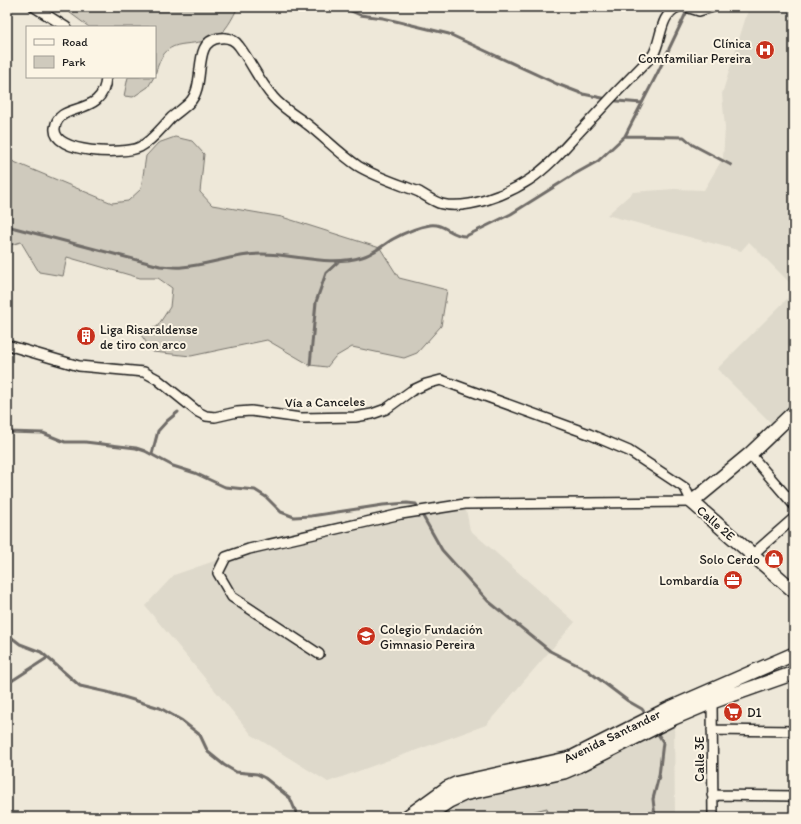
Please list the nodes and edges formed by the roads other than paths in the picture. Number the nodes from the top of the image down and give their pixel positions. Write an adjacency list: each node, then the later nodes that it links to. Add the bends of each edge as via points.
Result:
1 (34, 7): 5 (street)
2 (678, 7): 6 (street, via 664,21 653,55 553,160 523,183 466,205 441,204 359,166 274,99 239,46 228,37 215,38 205,46 200,59 198,90 191,102 152,139 141,146 122,152 67,146 56,133 58,119 100,98 106,87)
3 (686, 7): 4 (street, via 699,11)
4 (713, 7)
5 (64, 26)
6 (106, 78)
7 (7, 345): 10 (street, Vía a Canceles, via 79,366 144,372 157,379 198,412 215,417 251,411 301,418 355,417 386,409 421,386 441,380 629,451 685,488)
8 (794, 412): 9 (street)
9 (750, 454): 10 (street); 11 (street)
10 (692, 502): 13 (street, Calle 2E); 15 (street, via 465,504 401,514 249,549 226,557 218,573 232,597)
11 (794, 505)
12 (794, 518): 13 (street)
13 (752, 555): 14 (street, Calle 2E)
14 (794, 591)
15 (319, 654)
16 (794, 654): 23 (street, Avenida Santander, via 668,709 571,758 458,783)
17 (794, 672): 18 (street, Avenida Santander)
18 (712, 702): 19 (street, Calle 3E); 24 (street, Avenida Santander, via 564,772 464,794)
19 (712, 730): 20 (street); 21 (street, Calle 3E)
20 (794, 731)
21 (712, 795): 22 (street); 25 (street, Calle 3E)
22 (794, 796)
23 (407, 817)
24 (425, 817)
25 (713, 817)

